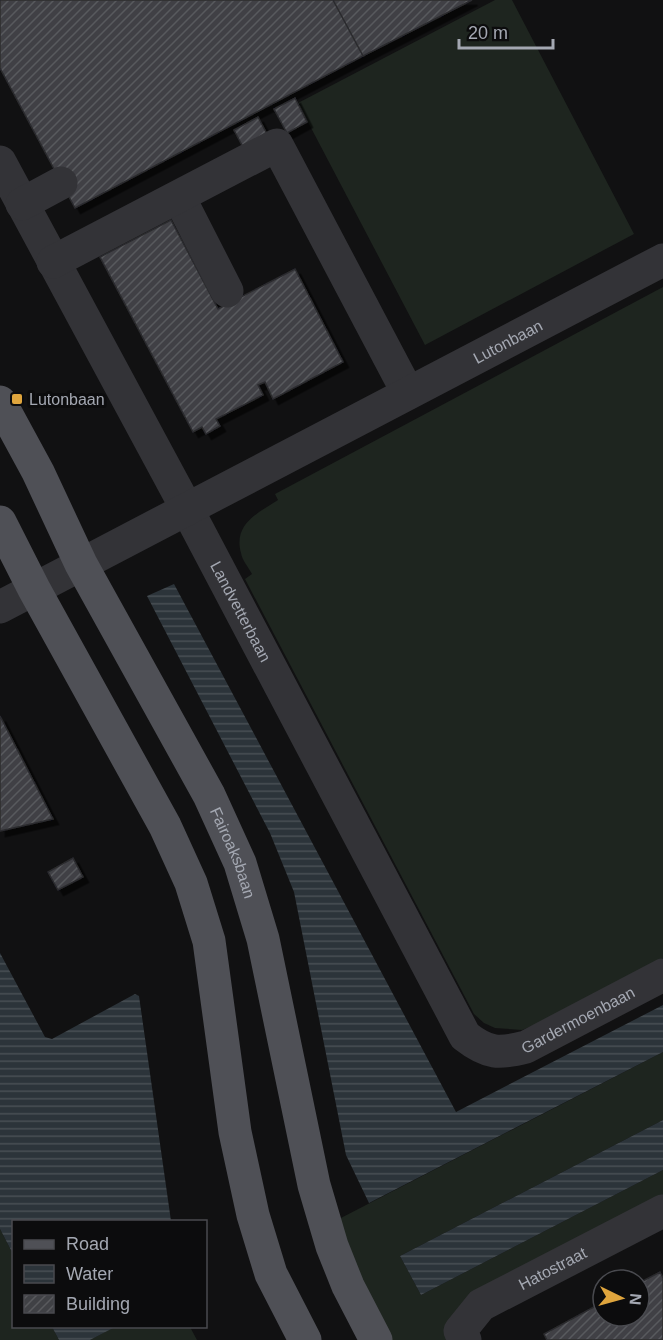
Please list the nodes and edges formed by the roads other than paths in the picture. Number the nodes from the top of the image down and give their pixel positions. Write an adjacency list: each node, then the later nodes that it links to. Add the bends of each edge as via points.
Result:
1 (0, 162): 4 (street, Landvetterbaan)
2 (61, 183): 4 (street)
3 (178, 197): 6 (street); 7 (street); 8 (street, via 278,145)
4 (22, 204): 6 (street, Landvetterbaan)
5 (663, 260): 8 (street, Lutonbaan)
6 (53, 262): 10 (street, Landvetterbaan)
7 (228, 291)
8 (408, 393): 10 (street, Lutonbaan)
9 (0, 402): 12 (main road, Fairoaksbaan)
10 (188, 509): 12 (street, Lutonbaan); 16 (street, Landvetterbaan, via 465,1036)
11 (0, 522): 13 (main road)
12 (81, 564): 13 (street, Lutonbaan); 19 (main road, Fairoaksbaan, via 209,795 240,863 263,939 314,1185 344,1276)
13 (34, 589): 14 (street, Lutonbaan); 18 (main road, via 165,826 191,883 209,941 235,1132 253,1215 272,1274)
14 (0, 607)
15 (663, 975): 16 (street, Gardermoenbaan, via 526,1047)
16 (490, 1052)
17 (663, 1212): 20 (street, Hatostraat, via 481,1305 460,1331)
18 (305, 1340)
19 (376, 1340)
20 (465, 1340)

